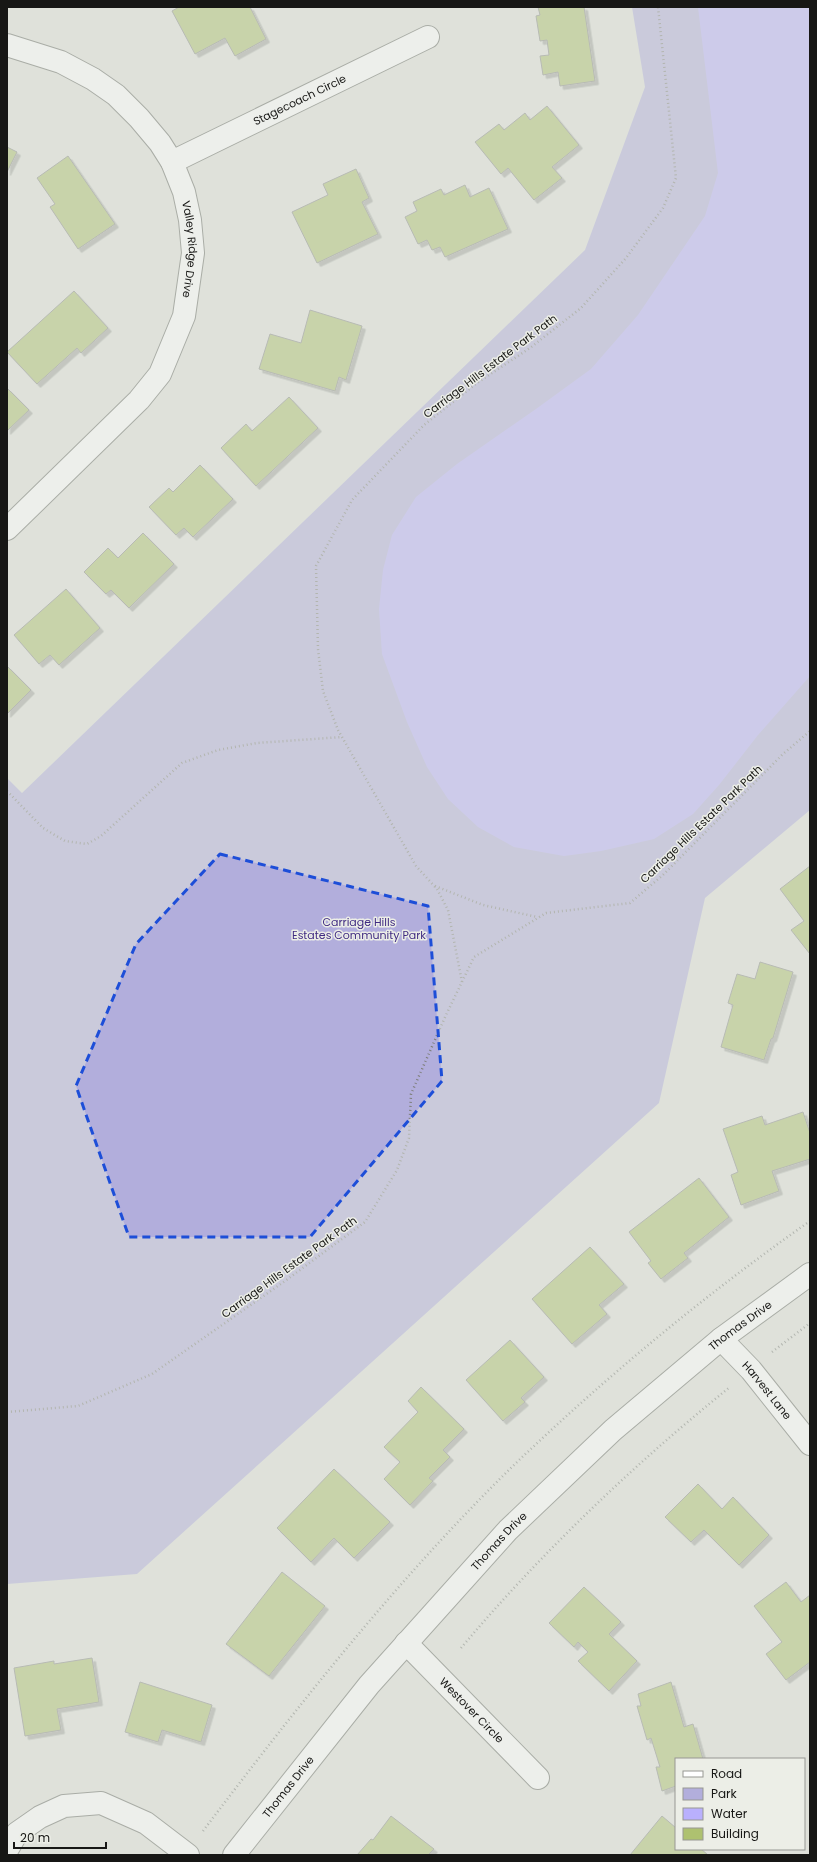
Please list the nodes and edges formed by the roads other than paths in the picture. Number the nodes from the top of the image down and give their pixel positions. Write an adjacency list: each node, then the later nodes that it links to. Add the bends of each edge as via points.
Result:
1 (428, 37): 3 (street, Stagecoach Circle)
2 (7, 45): 3 (street, Valley Ridge Drive, via 61,62 116,95 160,143)
3 (172, 162): 4 (street, Valley Ridge Drive, via 184,192 193,253 184,316 160,374 139,400)
4 (7, 529)
5 (810, 1274): 6 (street, Thomas Drive)
6 (721, 1339): 7 (street, Harvest Lane, via 751,1370); 8 (street, Thomas Drive, via 613,1430 519,1520)
7 (810, 1444)
8 (406, 1643): 9 (street, Westover Circle); 12 (street, Thomas Drive, via 369,1685)
9 (538, 1778)
10 (7, 1850): 11 (street, via 17,1833 40,1817 64,1806 101,1803 146,1823)
11 (188, 1855)
12 (234, 1855)

